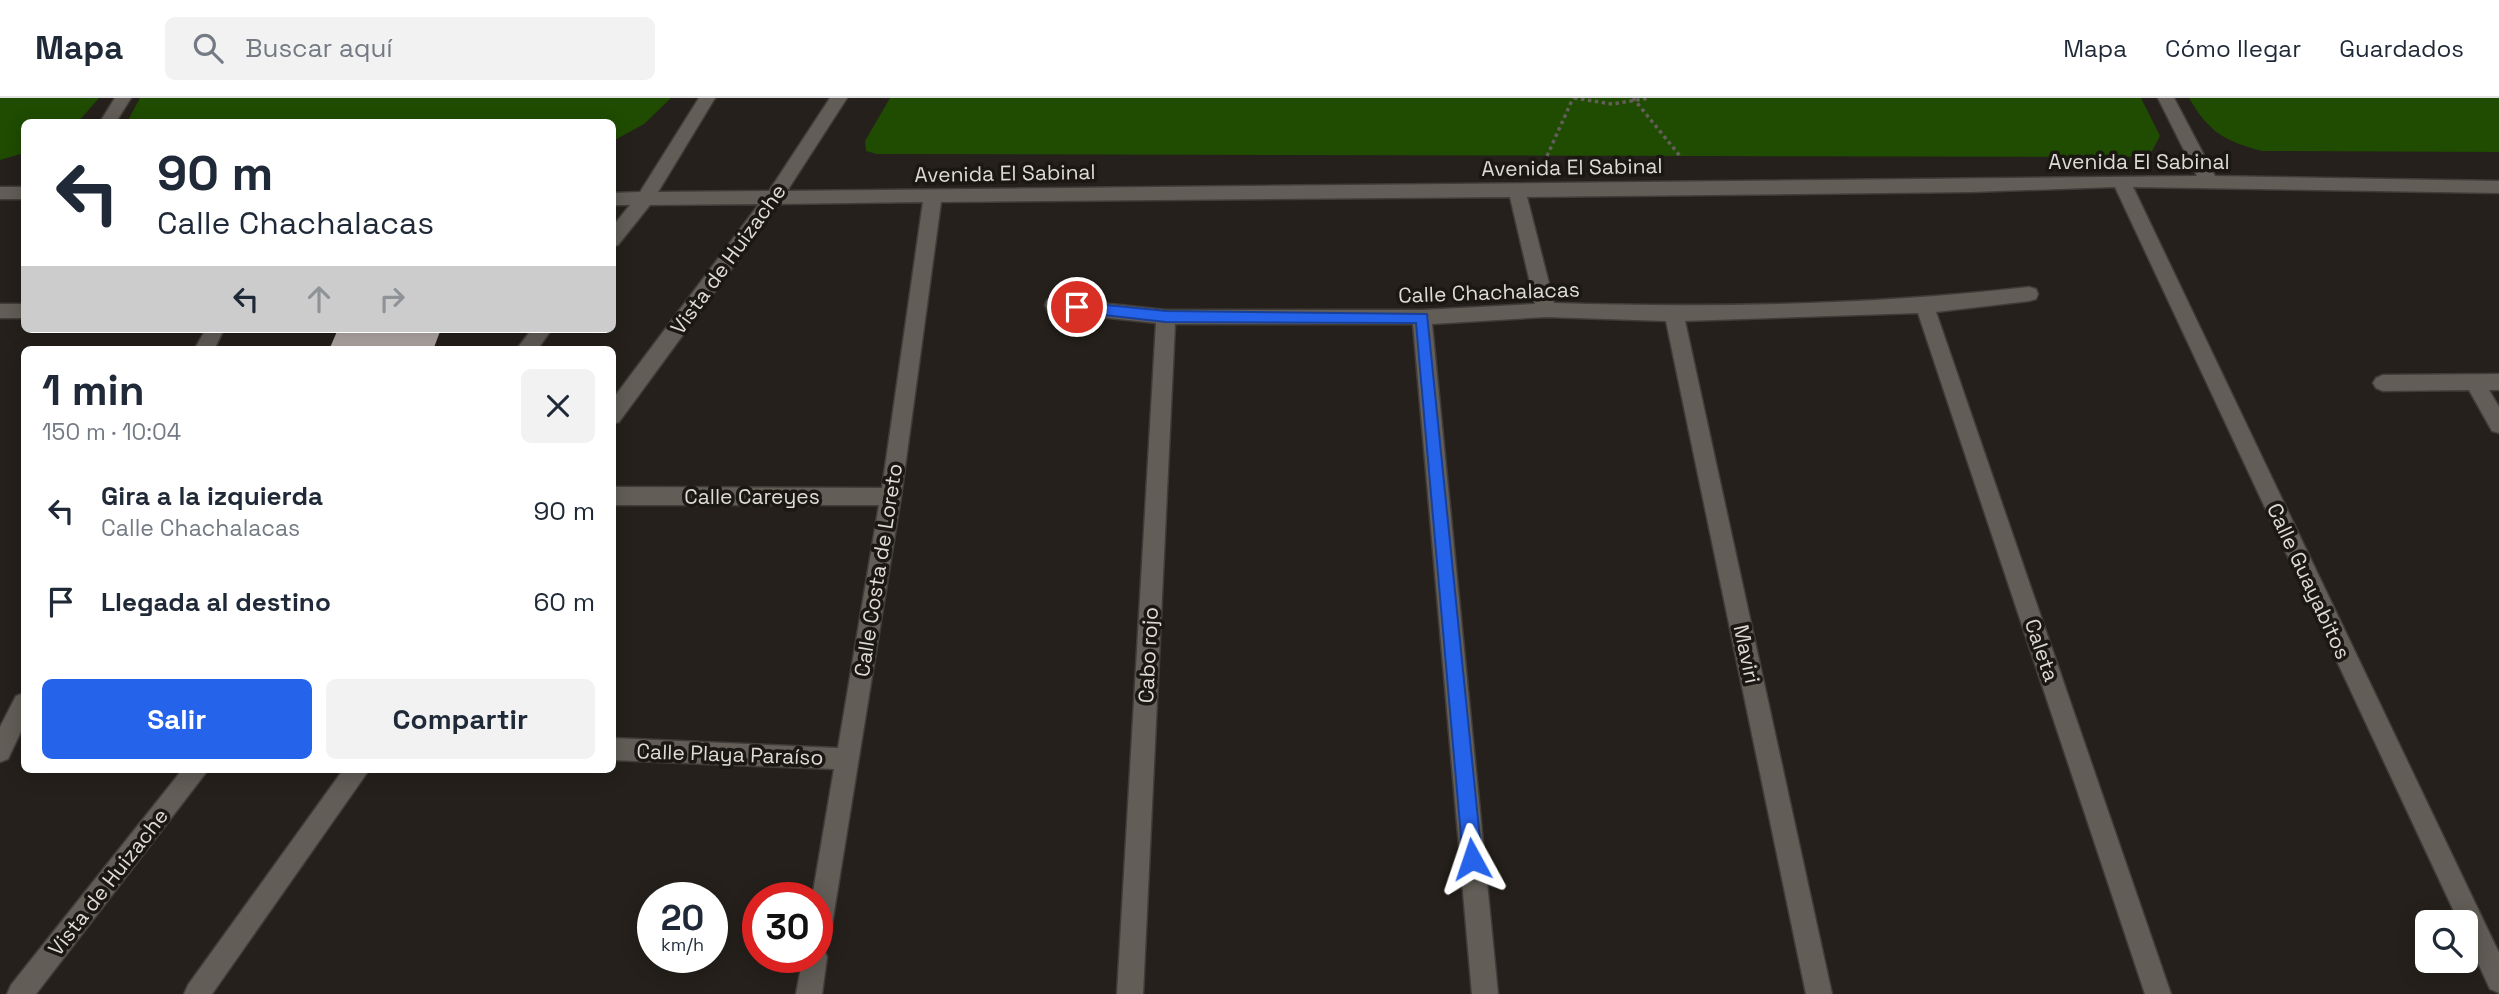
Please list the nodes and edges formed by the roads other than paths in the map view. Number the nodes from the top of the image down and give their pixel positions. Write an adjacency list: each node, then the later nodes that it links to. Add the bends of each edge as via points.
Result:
1 (123, 98): 5 (street)
2 (707, 98): 15 (street)
3 (839, 98): 12 (street, Vista de Huizache)
4 (2166, 98): 7 (street)
5 (110, 119)
6 (2121, 181): 7 (street, Avenida El Sabinal); 9 (street, Avenida El Sabinal); 41 (street, Calle Guayabitos)
7 (2209, 182): 8 (street, Avenida El Sabinal)
8 (2499, 187)
9 (1517, 191): 13 (street, Avenida El Sabinal); 20 (street)
10 (0, 193): 11 (street)
11 (21, 193)
12 (774, 197): 13 (street, Avenida El Sabinal); 15 (street, Avenida El Sabinal); 29 (street, Vista de Huizache)
13 (933, 197): 32 (street, Calle Costa de Loreto)
14 (616, 199): 15 (street)
15 (645, 199): 16 (street)
16 (616, 235)
17 (2029, 295): 19 (street, Calle Chachalacas)
18 (1054, 305): 24 (street, Calle Chachalacas)
19 (1925, 306): 23 (street, Calle Chachalacas); 48 (street, Caleta)
20 (1546, 310): 23 (street, Calle Chachalacas); 25 (street, Calle Chachalacas)
21 (0, 311): 22 (street)
22 (21, 311)
23 (1674, 314): 47 (street, Maviri)
24 (1166, 317): 25 (street, Calle Chachalacas); 45 (street, Cabo rojo)
25 (1422, 317): 46 (street)
26 (2473, 382): 27 (street); 28 (street); 30 (street)
27 (2499, 382)
28 (2383, 383)
29 (616, 411)
30 (2499, 425)
31 (616, 496): 32 (street, Calle Careyes)
32 (891, 497): 36 (street, Calle Costa de Loreto)
33 (21, 709): 35 (street)
34 (616, 749): 36 (street, Calle Playa Paraíso)
35 (0, 751)
36 (847, 759): 39 (street, Calle Costa de Loreto)
37 (194, 773): 42 (street, Vista de Huizache)
38 (355, 773): 43 (street)
39 (827, 882)
40 (812, 973): 44 (street)
41 (2499, 980)
42 (20, 994)
43 (197, 994)
44 (809, 994)
45 (1130, 994)
46 (1485, 994)
47 (1819, 994)
48 (2158, 994)

